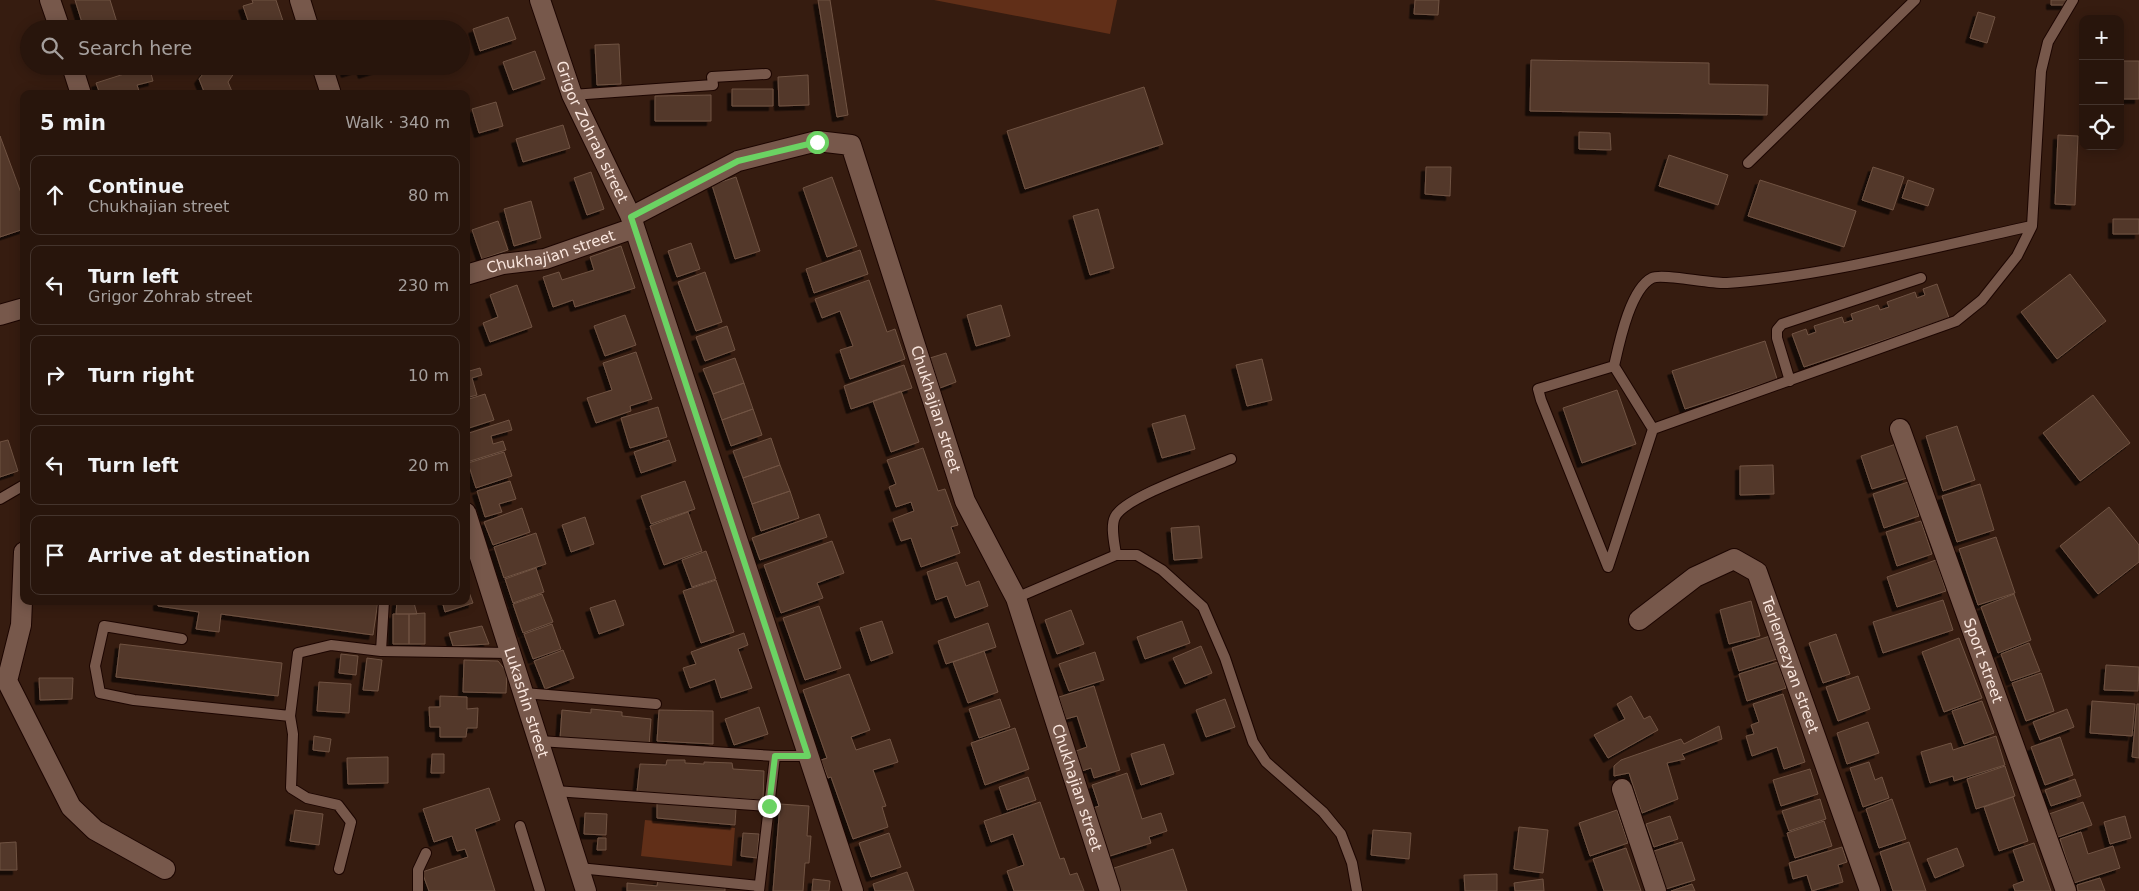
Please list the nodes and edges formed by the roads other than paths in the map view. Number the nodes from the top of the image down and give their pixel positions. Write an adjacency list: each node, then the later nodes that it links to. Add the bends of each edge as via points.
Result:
1 (50, 0): 6 (street)
2 (300, 0): 7 (street)
3 (540, 0): 13 (street, Grigor Zohrab street)
4 (1914, 0): 14 (lane)
5 (2073, 0): 16 (lane, via 2048,42 2041,71)
6 (57, 20)
7 (306, 20)
8 (766, 74): 13 (lane, via 712,76 712,85)
9 (75, 75): 11 (street)
10 (325, 75): 12 (street)
11 (80, 90)
12 (330, 90)
13 (572, 96): 15 (street, Grigor Zohrab street)
14 (1748, 162)
15 (632, 222): 17 (street, Chukhajian street, via 545,259 504,264); 30 (street, Chukhajian street, via 738,161 817,142 852,145 965,501); 43 (street, Grigor Zohrab street)
16 (2032, 226): 21 (lane, via 1830,269 1726,283 1653,277 1640,289 1625,322); 22 (lane, via 2017,256 1982,300 1956,321)
17 (470, 273)
18 (1922, 278): 22 (lane, via 1782,324 1777,330 1777,338)
19 (20, 309): 20 (street)
20 (0, 315)
21 (1614, 366): 23 (lane); 23 (lane, via 1538,389 1608,567)
22 (1790, 380): 23 (lane)
23 (1653, 430)
24 (1900, 430): 61 (street, Sport street)
25 (1231, 460): 29 (lane, via 1150,492 1124,507 1115,517)
26 (20, 487): 27 (lane)
27 (0, 499)
28 (470, 525): 36 (street, Lukashin street)
29 (1116, 555): 30 (lane); 58 (lane, via 1137,555 1162,570 1203,607 1225,658 1253,742 1266,762 1324,812 1341,834 1352,863)
30 (1016, 598): 57 (street, Chukhajian street)
31 (22, 605): 37 (street, via 21,625)
32 (384, 605): 35 (lane)
33 (1639, 620): 60 (street, Terlemezyan street, via 1695,577 1734,559 1757,572)
34 (182, 639): 40 (lane, via 104,626 95,666 100,693 134,700)
35 (381, 652): 36 (lane); 40 (lane, via 331,645 298,653)
36 (512, 653): 38 (street, Lukashin street)
37 (3, 682): 50 (street, via 71,807 95,830)
38 (524, 693): 39 (lane); 41 (street, Lukashin street)
39 (656, 704)
40 (290, 716): 51 (lane, via 293,734 291,788 307,798 338,805 351,822)
41 (539, 741): 42 (lane); 45 (street, Lukashin street)
42 (775, 756): 43 (lane); 46 (lane)
43 (808, 756): 56 (street, Grigor Zohrab street)
44 (1622, 789): 59 (street)
45 (555, 791): 46 (lane); 49 (street, Lukashin street)
46 (769, 806): 52 (lane)
47 (520, 826): 54 (lane)
48 (426, 853): 53 (lane, via 418,870)
49 (579, 868): 52 (lane); 55 (street, Lukashin street)
50 (165, 869)
51 (340, 869)
52 (759, 888)
53 (418, 891)
54 (540, 891)
55 (586, 891)
56 (853, 891)
57 (1110, 891)
58 (1357, 891)
59 (1656, 891)
60 (1870, 891)
61 (2066, 891)

